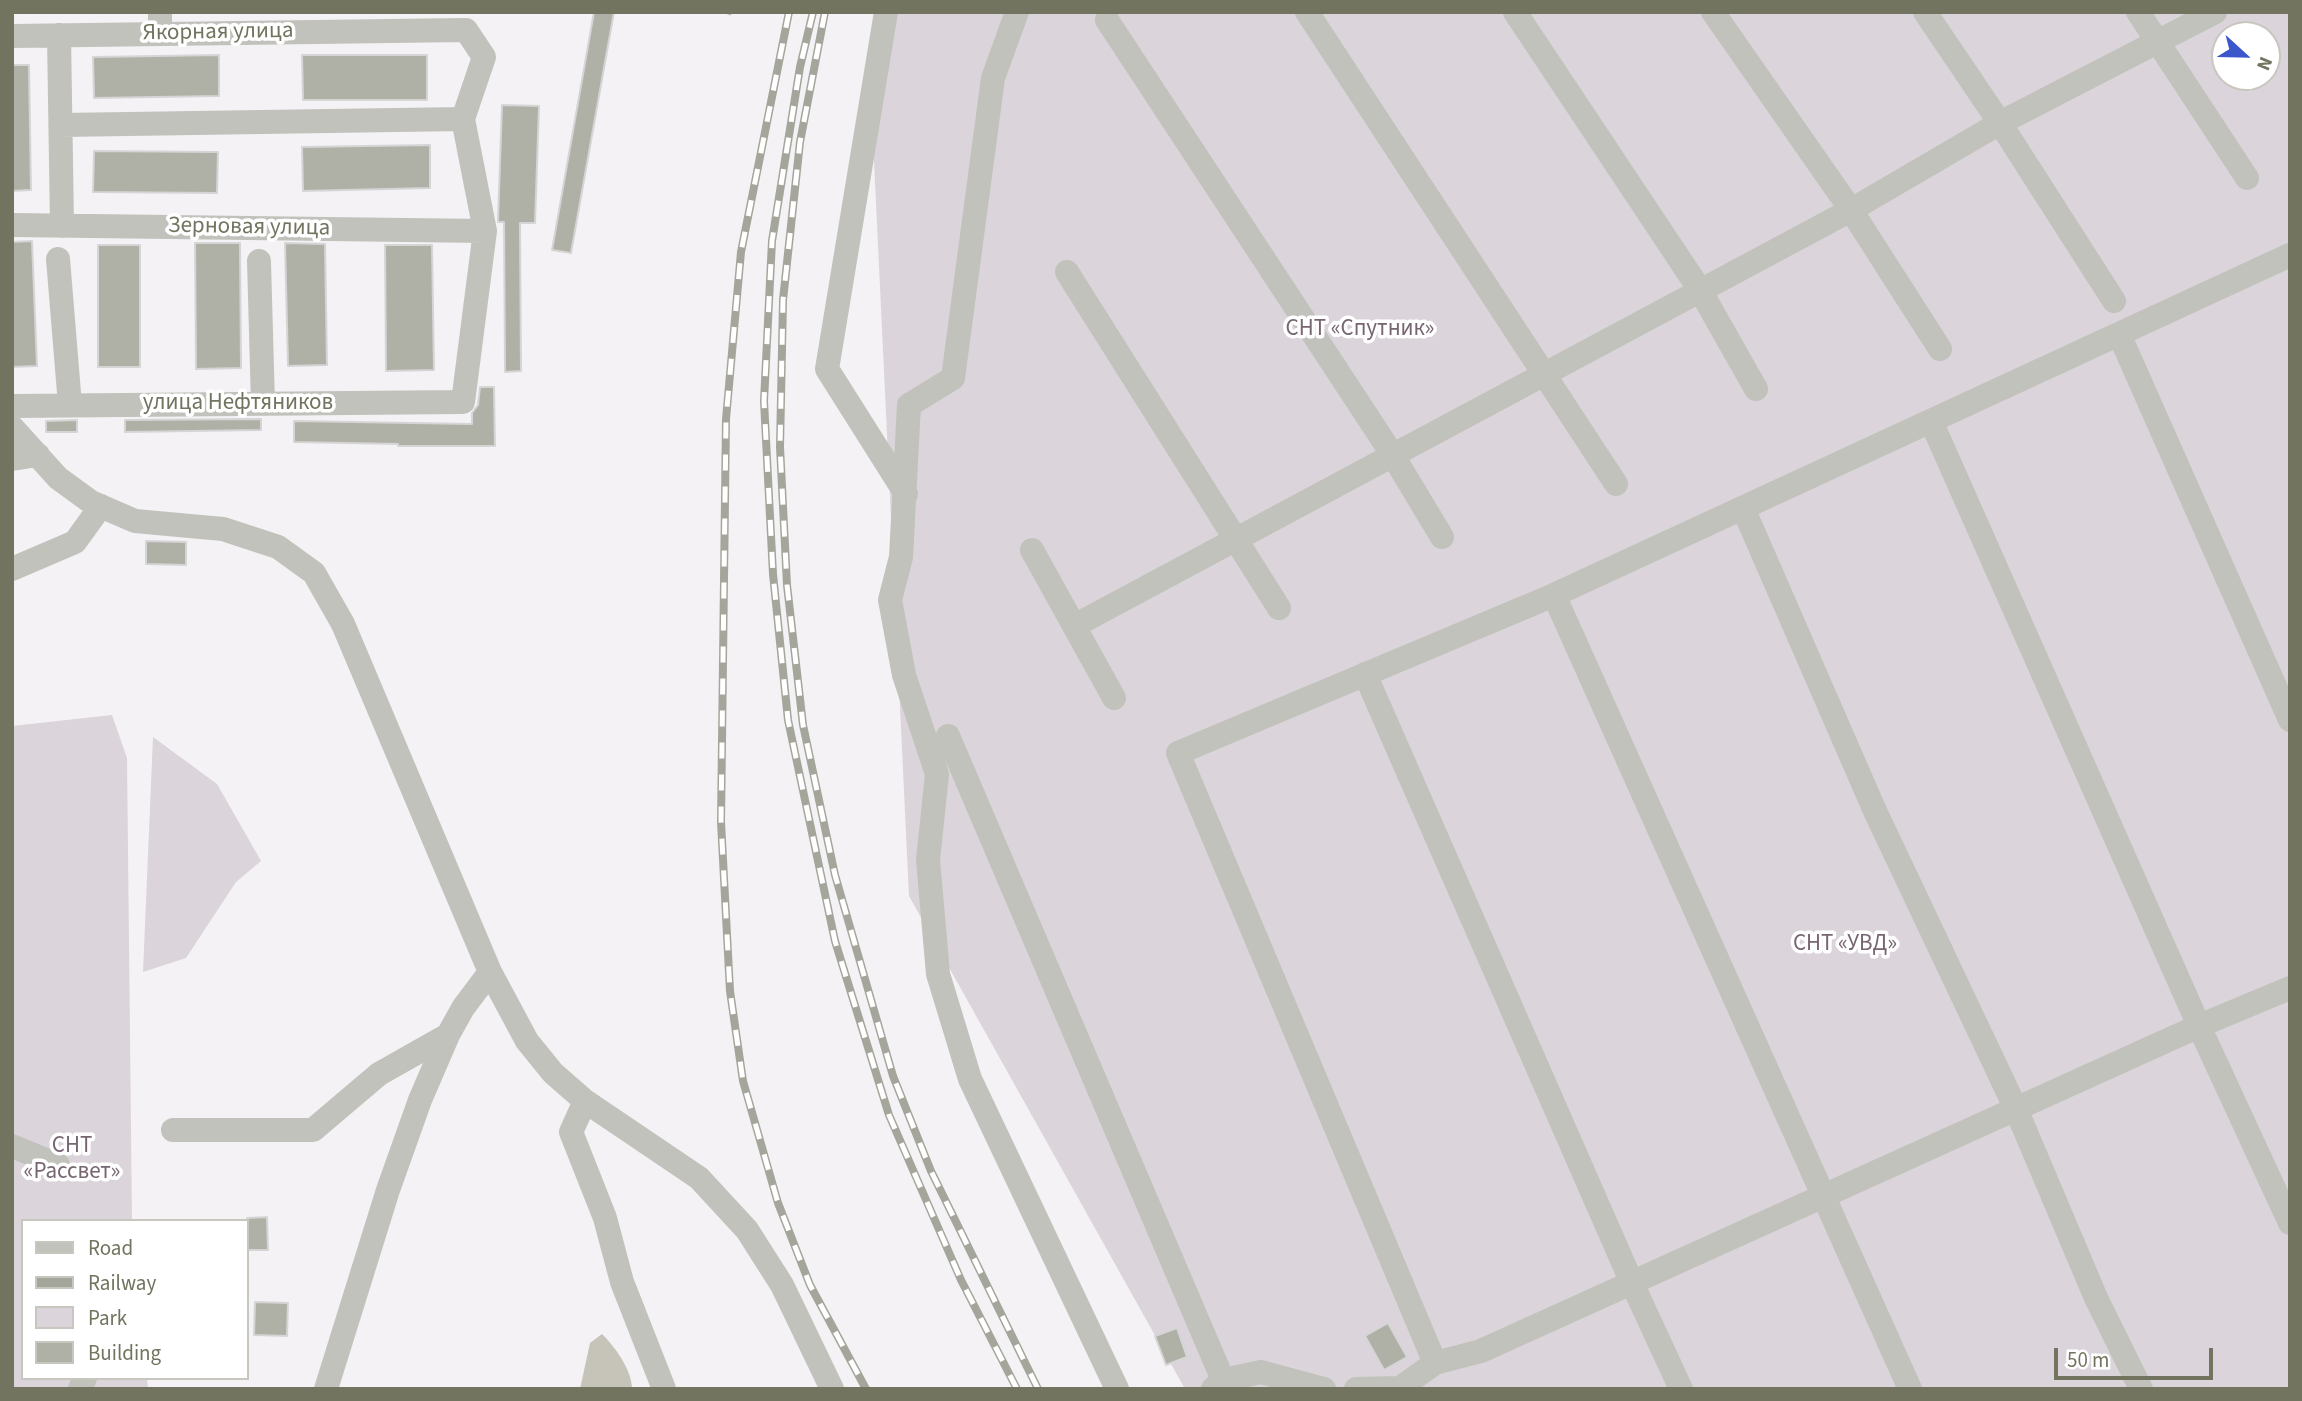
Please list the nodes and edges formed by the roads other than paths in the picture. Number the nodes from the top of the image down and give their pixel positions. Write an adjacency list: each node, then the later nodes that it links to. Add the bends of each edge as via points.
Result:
1 (886, 12): 43 (street, via 827,369)
2 (1017, 12): 43 (street, via 993,78 953,378 909,405)
3 (1307, 12): 32 (street)
4 (1515, 12): 28 (street)
5 (1713, 12): 20 (street)
6 (1925, 12): 17 (street)
7 (2138, 12): 15 (street)
8 (2215, 12): 15 (street)
9 (1107, 20): 39 (street)
10 (468, 21): 11 (street, Якорная улица); 16 (street, via 484,57)
11 (261, 22): 12 (street, Якорная улица)
12 (160, 23): 13 (street, Якорная улица)
13 (46, 28): 14 (street, Якорная улица); 18 (street)
14 (12, 36)
15 (2158, 42): 17 (street); 19 (street)
16 (463, 120): 18 (street); 23 (street)
17 (2000, 123): 20 (street); 29 (street)
18 (61, 125): 22 (street)
19 (2247, 178)
20 (1851, 210): 28 (street); 31 (street)
21 (12, 225): 22 (street, Зерновая улица)
22 (62, 226): 23 (street, Зерновая улица)
23 (485, 231): 34 (street, улица Нефтяников, via 463,402)
24 (2290, 255): 30 (street)
25 (58, 259): 35 (street)
26 (259, 261): 34 (street)
27 (1067, 272): 47 (street)
28 (1700, 290): 32 (street); 33 (street)
29 (2115, 301)
30 (2119, 334): 37 (street); 55 (street)
31 (1940, 349)
32 (1545, 373): 39 (street); 42 (street)
33 (1756, 389)
34 (263, 404): 35 (street, улица Нефтяников)
35 (70, 405): 36 (street, улица Нефтяников)
36 (12, 406)
37 (1931, 421): 45 (street); 59 (street)
38 (12, 427): 40 (street)
39 (1392, 454): 46 (street); 47 (street)
40 (38, 455): 41 (street); 44 (street, via 58,478)
41 (12, 459)
42 (1616, 484)
43 (905, 494): 75 (street, via 901,557 890,600 904,675 937,774 928,860 938,974 970,1079)
44 (101, 506): 49 (street, via 75,542); 57 (street, via 135,521 223,529 278,547 314,573 343,624)
45 (1743, 508): 50 (street); 62 (street, via 1875,811)
46 (1442, 537)
47 (1234, 539): 51 (street); 52 (street)
48 (1032, 550): 52 (street)
49 (12, 569)
50 (1554, 595): 53 (street); 66 (street)
51 (1279, 608)
52 (1074, 625): 54 (street)
53 (1365, 674): 68 (street); 69 (street, via 1178,753)
54 (1114, 698)
55 (2290, 720)
56 (948, 736): 70 (street)
57 (491, 972): 60 (street); 61 (street, via 527,1041 553,1073)
58 (2290, 988): 59 (street)
59 (2199, 1026): 62 (street); 67 (street)
60 (448, 1035): 63 (street, via 379,1074 313,1130); 72 (street, via 393,1177)
61 (585, 1101): 73 (street, via 571,1132); 74 (street, via 699,1178 747,1230 782,1284)
62 (2016, 1109): 66 (street); 80 (street, via 2096,1298)
63 (173, 1130)
64 (12, 1146): 65 (street)
65 (58, 1165)
66 (1823, 1196): 68 (street); 79 (street)
67 (2290, 1223)
68 (1632, 1283): 69 (street, via 1481,1351); 78 (street)
69 (1436, 1363): 71 (street)
70 (1218, 1385): 76 (street, via 1261,1372)
71 (1400, 1388): 77 (street)
72 (326, 1389)
73 (664, 1389)
74 (832, 1389)
75 (1117, 1389)
76 (1324, 1389)
77 (1356, 1389)
78 (1681, 1389)
79 (1910, 1389)
80 (2141, 1389)

